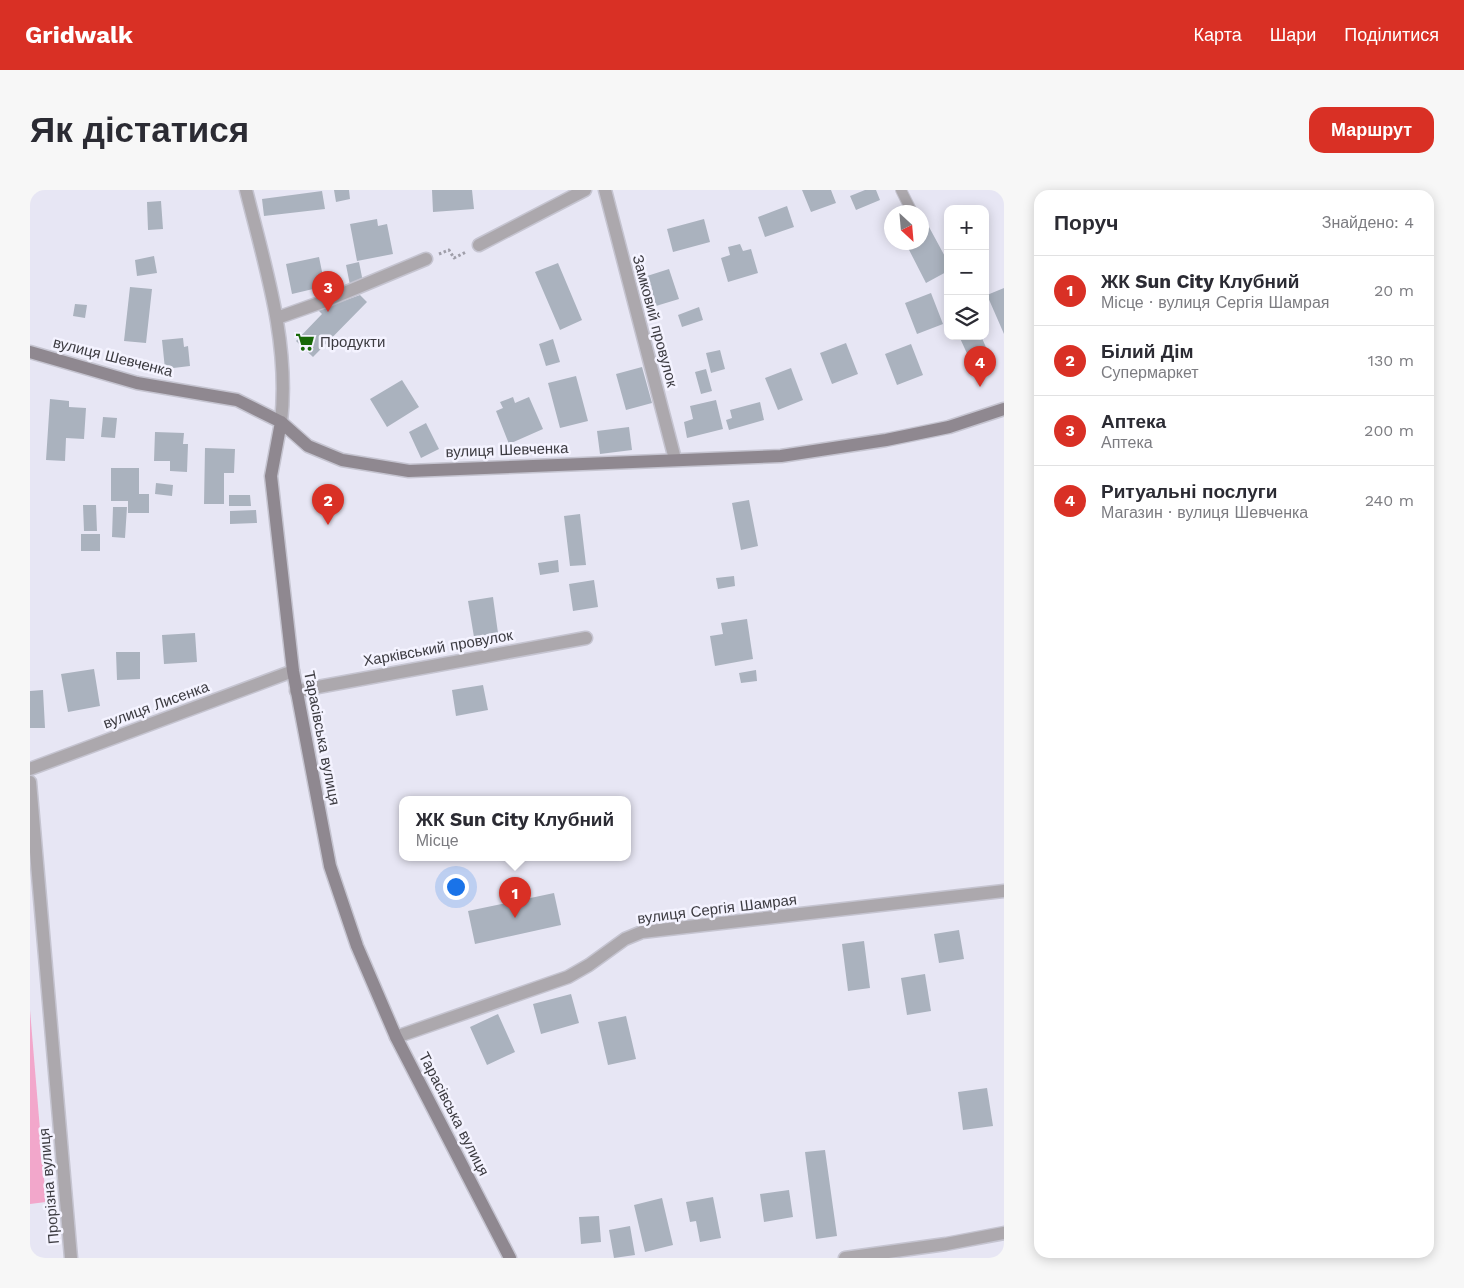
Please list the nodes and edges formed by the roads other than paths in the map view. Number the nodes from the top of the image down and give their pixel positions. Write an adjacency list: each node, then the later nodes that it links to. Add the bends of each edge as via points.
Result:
1 (246, 190): 8 (street, Тарасівська вулиця)
2 (585, 190): 6 (street)
3 (604, 190): 12 (street, Замковий провулок)
4 (901, 190): 5 (lane)
5 (908, 205)
6 (480, 245)
7 (426, 259): 8 (street)
8 (277, 318): 11 (street, Тарасівська вулиця, via 284,396)
9 (30, 352): 11 (street, вулиця Шевченка, via 137,382 237,400)
10 (1004, 409): 12 (street, вулиця Шевченка, via 949,427 781,456)
11 (281, 422): 12 (street, вулиця Шевченка, via 308,446 342,460 409,471); 14 (street, Тарасівська вулиця, via 271,476)
12 (675, 459)
13 (586, 638): 15 (street, Харківський провулок)
14 (293, 671): 15 (street, Тарасівська вулиця); 16 (street, вулиця Лисенка)
15 (296, 691): 19 (street, Тарасівська вулиця, via 330,866 357,946)
16 (30, 769)
17 (30, 782): 21 (street, Прорізна вулиця)
18 (1004, 890): 19 (street, вулиця Сергія Шамрая, via 642,932 625,939 568,977)
19 (396, 1037): 22 (street, Тарасівська вулиця)
20 (1004, 1233): 23 (street)
21 (72, 1258)
22 (510, 1258)
23 (845, 1258)

